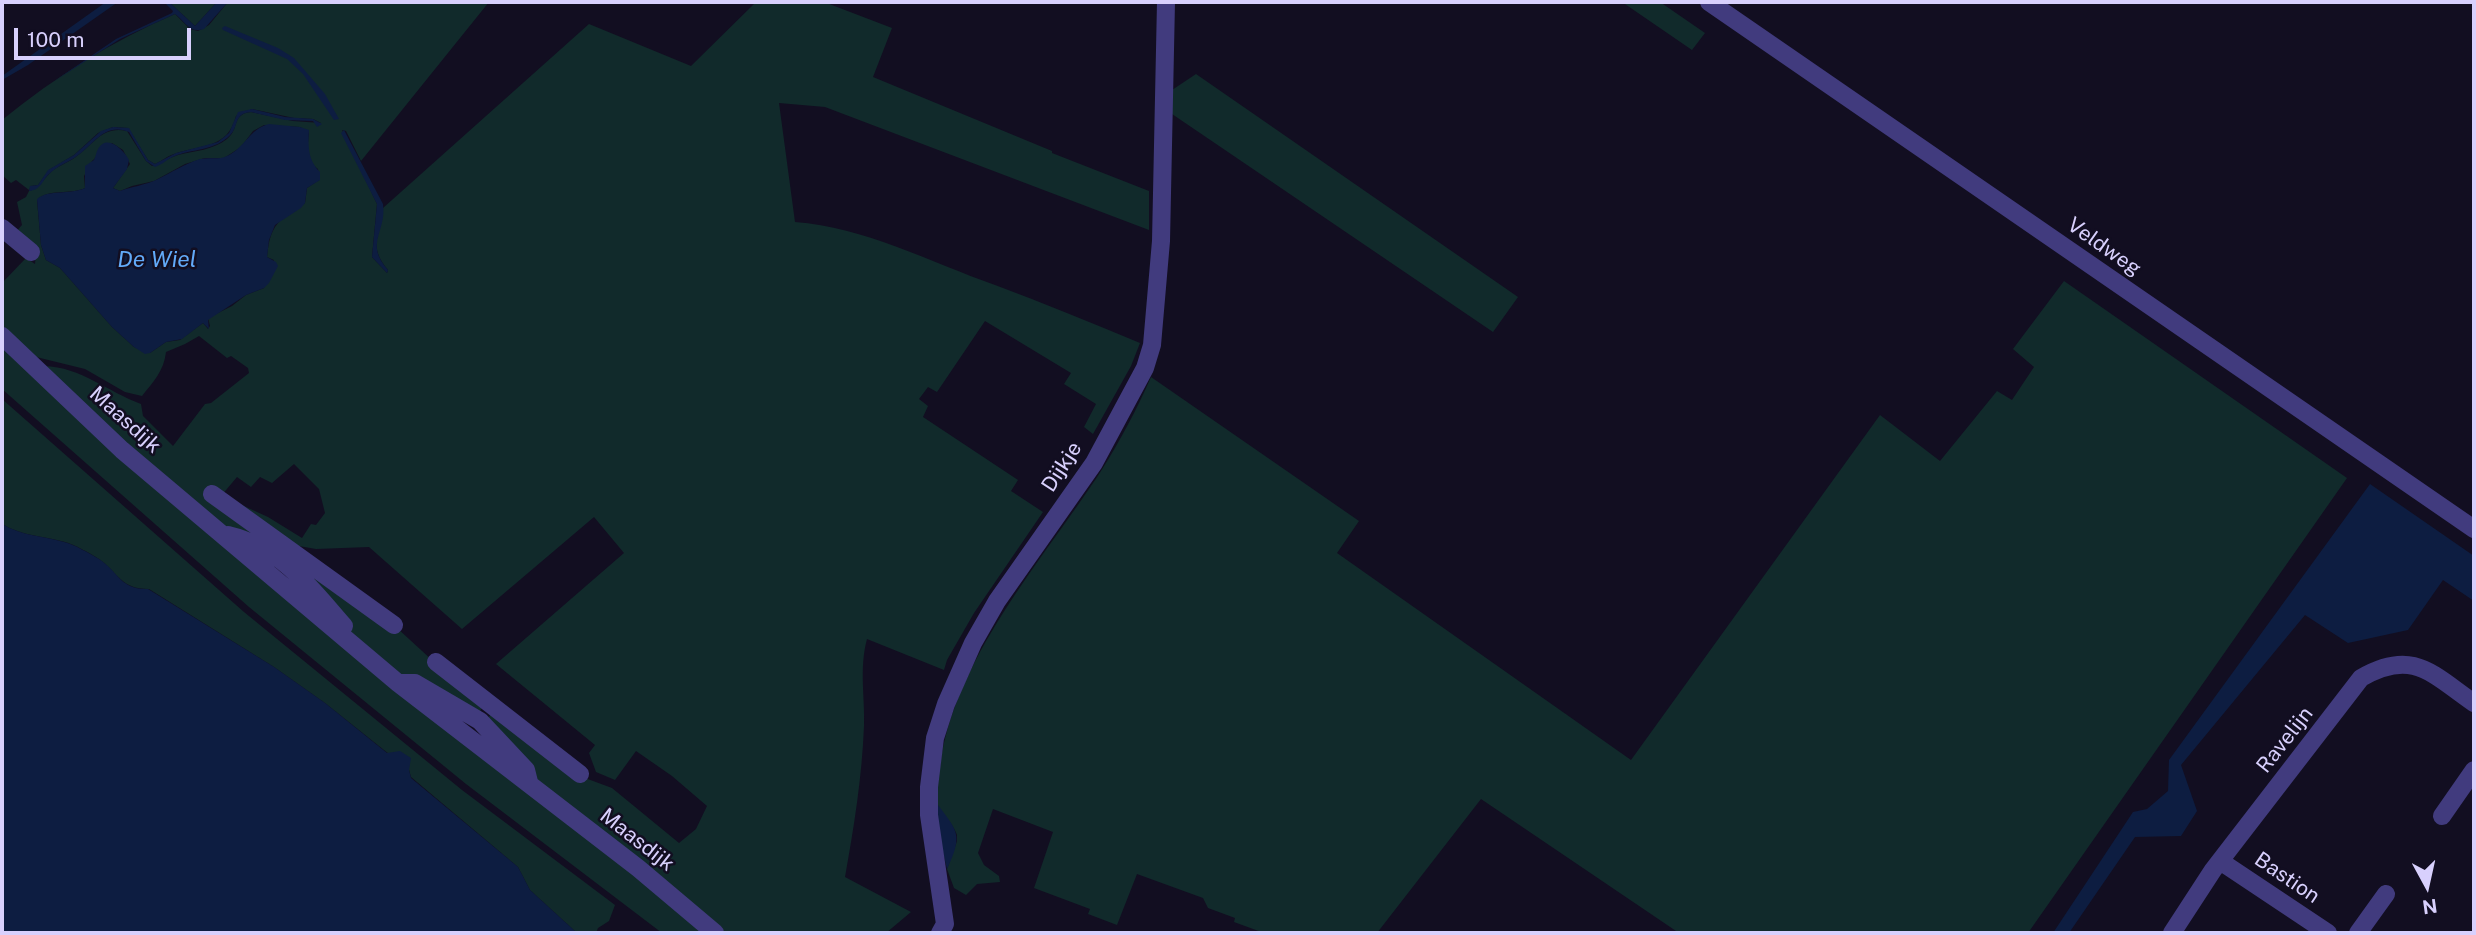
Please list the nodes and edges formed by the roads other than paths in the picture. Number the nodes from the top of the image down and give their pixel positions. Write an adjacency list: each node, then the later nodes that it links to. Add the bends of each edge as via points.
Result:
1 (1166, 2): 24 (street, Dijkje, via 1164,169 1152,345 1145,368 1094,463 997,601 946,704 935,738 929,787 945,924)
2 (1709, 2): 7 (street, Veldweg)
3 (2, 228): 4 (street)
4 (31, 252)
5 (2, 336): 8 (street, Maasdijk, via 122,450)
6 (212, 494): 9 (street, Maasdijk)
7 (2474, 529)
8 (221, 534): 9 (street, Maasdijk, via 246,540); 11 (street, Maasdijk)
9 (297, 564): 10 (street, Maasdijk); 11 (street, Maasdijk, via 344,627)
10 (394, 625)
11 (346, 640): 13 (street, Maasdijk)
12 (436, 662): 15 (street)
13 (398, 683): 16 (street, Maasdijk, via 415,683); 19 (street, Maasdijk)
14 (2474, 703): 21 (street, Ravelijn, via 2423,667 2388,666 2361,678)
15 (491, 706): 16 (street); 18 (street)
16 (480, 721): 19 (street, Maasdijk, via 526,770)
17 (2474, 769): 20 (street)
18 (580, 774)
19 (529, 786): 23 (street, Maasdijk)
20 (2442, 816)
21 (2220, 861): 25 (street, Ravelijn); 26 (street, Bastion)
22 (2386, 894): 27 (street)
23 (715, 933)
24 (940, 933)
25 (2172, 933)
26 (2328, 933)
27 (2358, 933)

